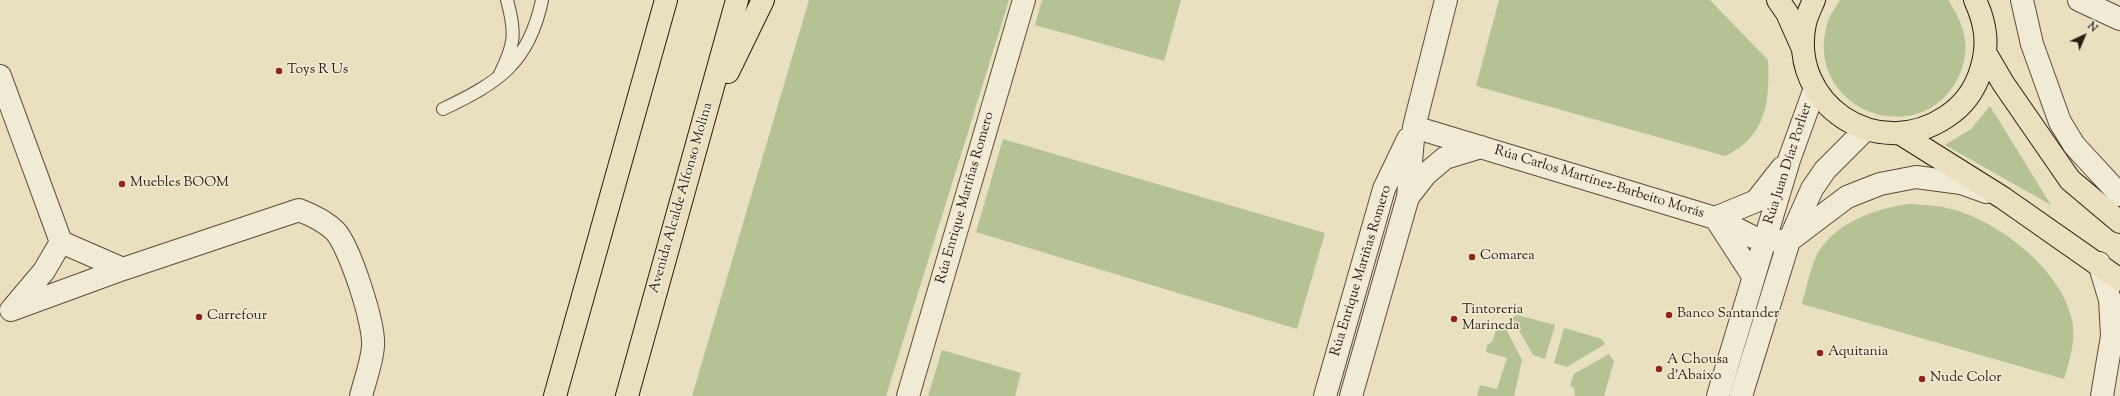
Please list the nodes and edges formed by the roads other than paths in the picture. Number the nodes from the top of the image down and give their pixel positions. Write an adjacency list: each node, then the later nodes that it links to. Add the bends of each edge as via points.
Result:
1 (507, 0): 17 (lane, via 514,32 511,48)
2 (542, 0): 17 (lane, via 539,16 526,48 514,64)
3 (666, 0): 40 (main road)
4 (737, 0): 20 (main road, Avenida Alcalde Alfonso Molina)
5 (763, 0): 20 (main road)
6 (1024, 0): 42 (street, Rúa Enrique Mariñas Romero)
7 (1446, 0): 21 (street, Rúa Enrique Mariñas Romero)
8 (1778, 0): 14 (main road, via 1787,13)
9 (1814, 0): 14 (main road, via 1805,22)
10 (2022, 0): 26 (street, via 2032,44 2060,122 2074,145)
11 (2078, 0): 13 (street)
12 (1980, 5): 15 (main road, via 1986,34)
13 (2120, 19)
14 (1803, 50): 18 (main road)
15 (1986, 54): 23 (main road, via 1977,84 1958,109 1931,127); 30 (main road, via 2070,180)
16 (0, 76): 33 (street)
17 (499, 77): 19 (lane, via 472,95)
18 (1815, 88): 22 (main road, via 1829,106 1846,120); 25 (street, Rúa Juan Díaz Porlier)
19 (443, 109)
20 (705, 118): 41 (main road, Avenida Alcalde Alfonso Molina)
21 (1414, 127): 24 (street, Rúa Carlos Martínez-Barbeito Morás); 27 (street, Rúa Enrique Mariñas Romero); 43 (street, Rúa Enrique Mariñas Romero, via 1384,189)
22 (1866, 129): 23 (main road, via 1883,134); 32 (street, Rúa Juan Díaz Porlier, via 1825,170 1812,189)
23 (1901, 134): 28 (main road)
24 (1481, 147): 27 (street, Rúa Carlos Martínez-Barbeito Morás, via 1445,158 1426,174); 29 (street, Rúa Carlos Martínez-Barbeito Morás)
25 (1789, 160): 29 (street, Rúa Carlos Martínez-Barbeito Morás, via 1756,201); 31 (street, Rúa Juan Díaz Porlier)
26 (2120, 195)
27 (1408, 197): 44 (street, Rúa Enrique Mariñas Romero)
28 (2003, 198): 32 (street, via 1961,183 1916,177 1880,184 1847,197); 34 (main road)
29 (1715, 218): 31 (street, Rúa Juan Díaz Porlier); 36 (street)
30 (2120, 222)
31 (1764, 240): 32 (street, Rúa Juan Díaz Porlier); 36 (street, Rúa Juan Díaz Porlier)
32 (1789, 241): 46 (street, Rúa Juan Díaz Porlier)
33 (61, 242): 35 (street); 38 (street, via 44,272)
34 (2099, 263): 37 (main road); 47 (street, via 2110,300 2112,336)
35 (123, 269): 38 (street); 39 (street, via 299,210 317,216 336,232 349,254 373,331 374,346)
36 (1753, 276): 45 (street, Rúa Juan Díaz Porlier)
37 (2120, 280)
38 (6, 312)
39 (361, 396)
40 (555, 396)
41 (627, 396)
42 (908, 396)
43 (1325, 396)
44 (1351, 396)
45 (1718, 396)
46 (1741, 396)
47 (2102, 396)

